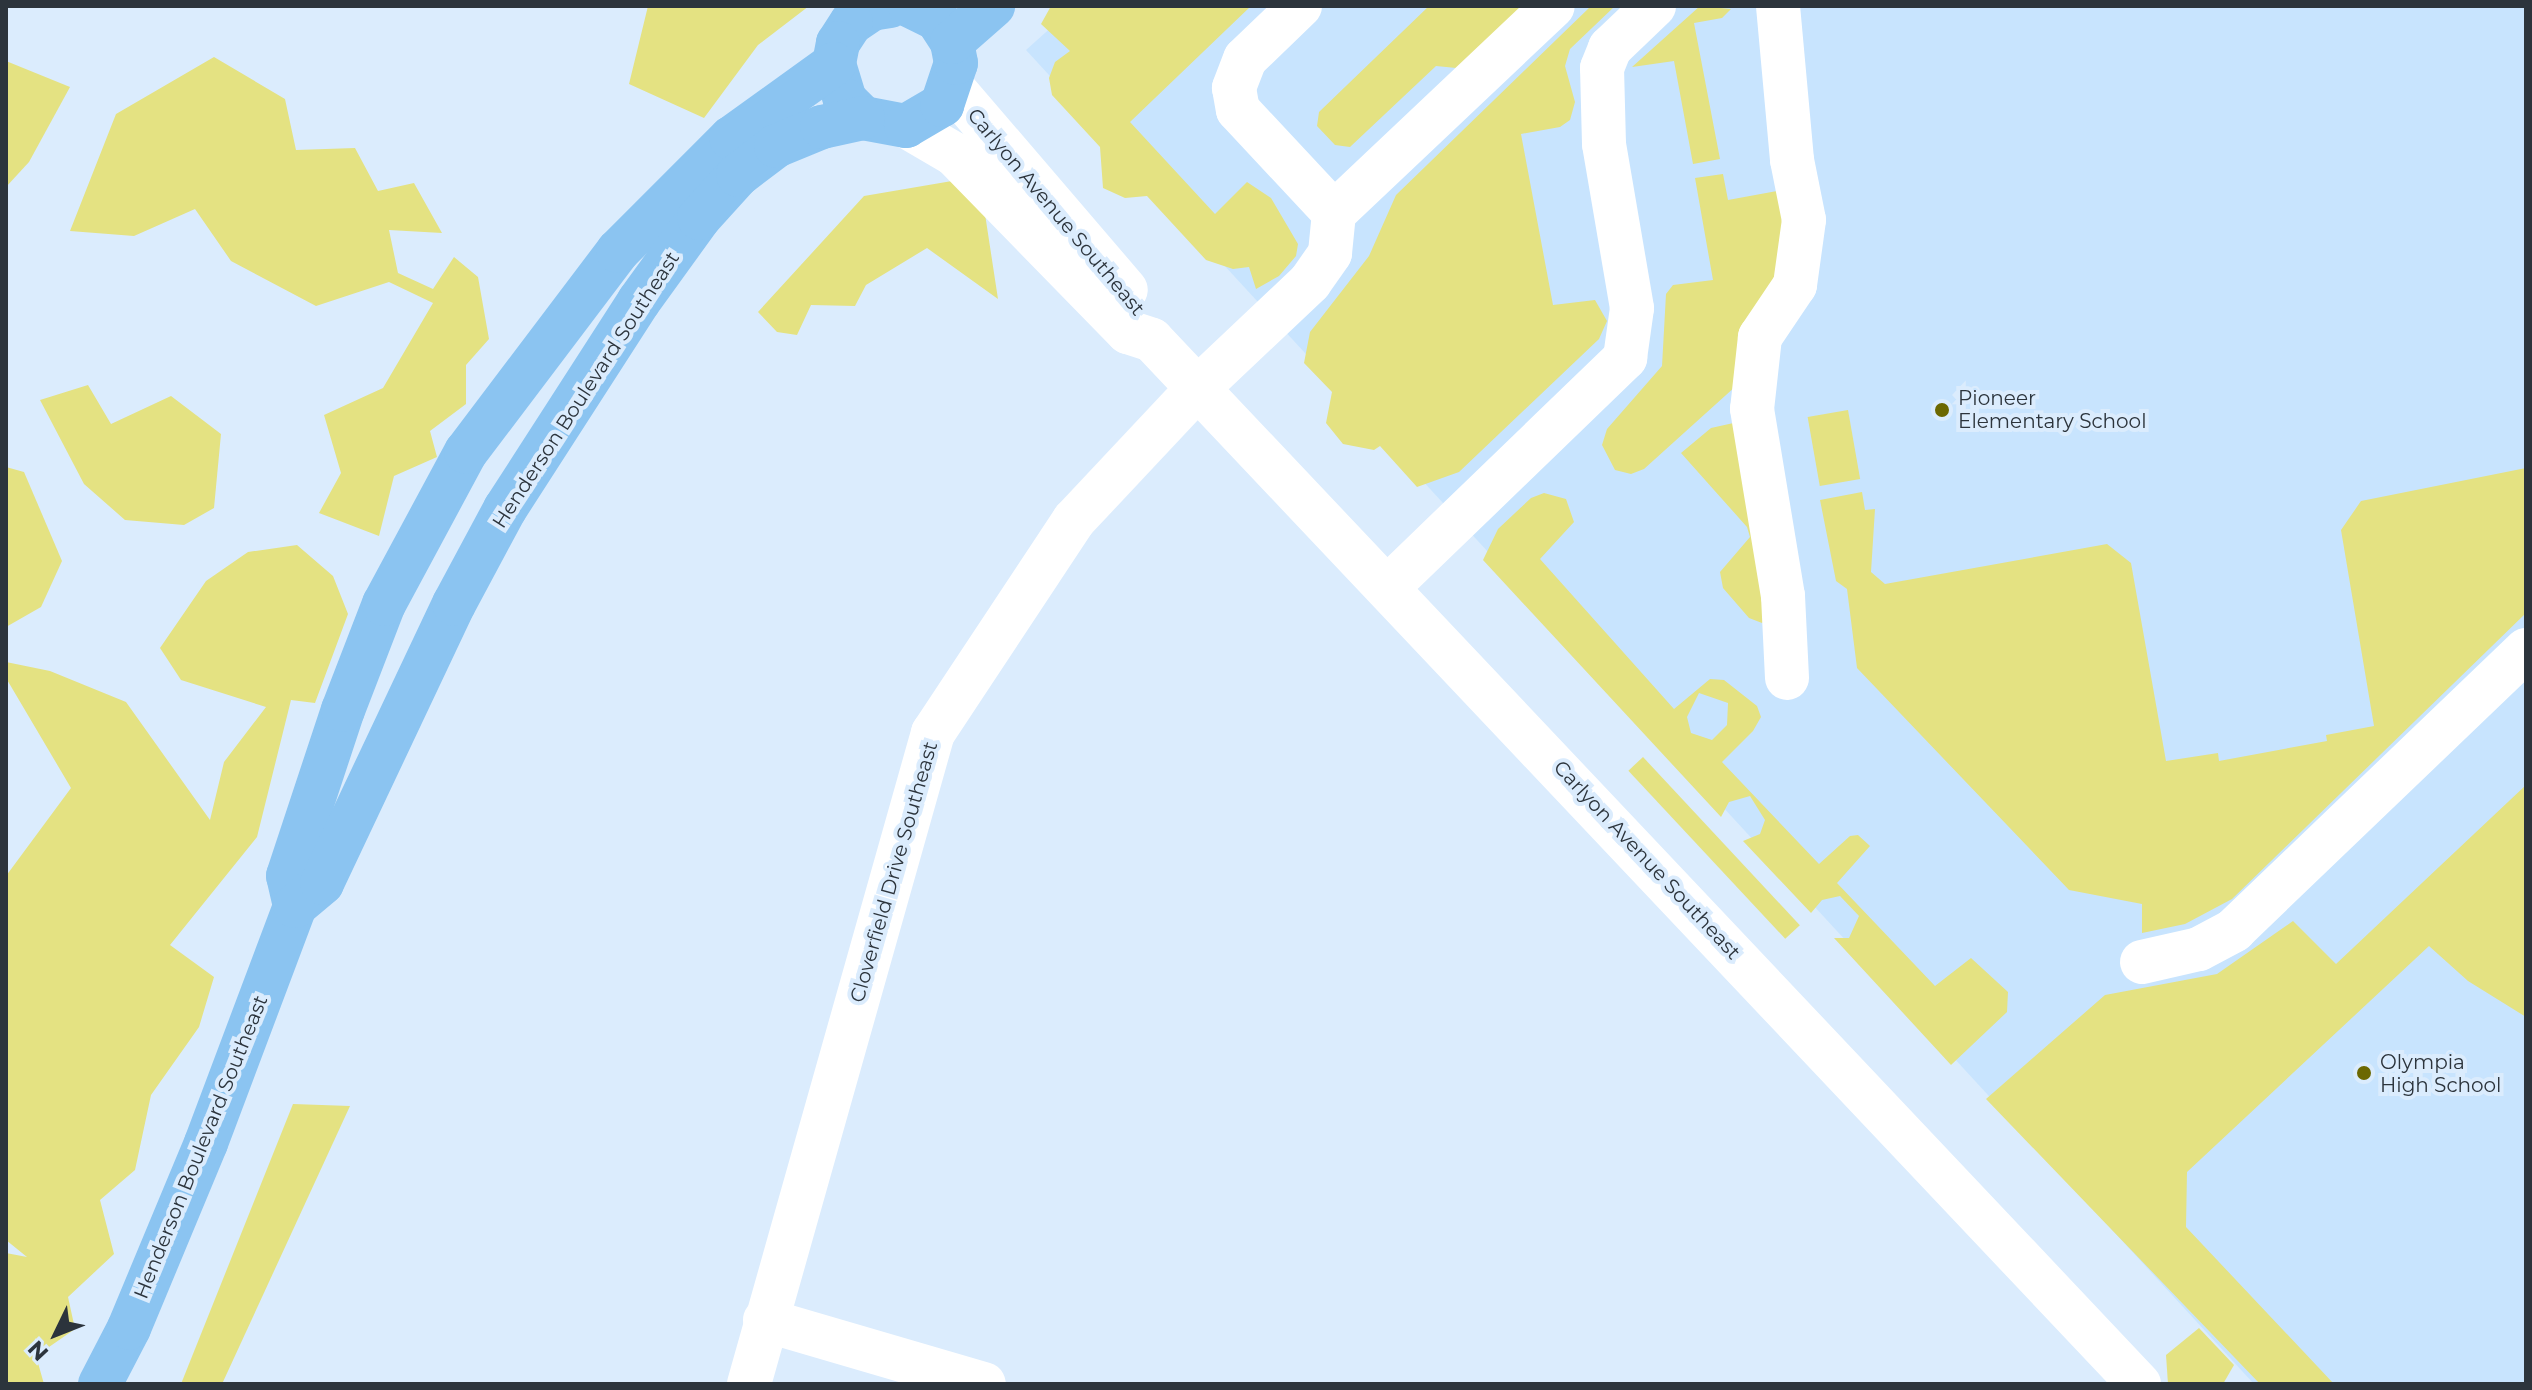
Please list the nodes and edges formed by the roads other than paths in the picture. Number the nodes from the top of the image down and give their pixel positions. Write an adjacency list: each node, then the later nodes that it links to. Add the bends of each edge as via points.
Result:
1 (890, 6): 9 (main road, via 872,9 851,23 838,43)
2 (910, 6): 8 (main road, via 937,19)
3 (993, 6): 8 (main road)
4 (1300, 6): 13 (street, via 1245,59 1234,88 1238,110)
5 (1553, 6): 13 (street)
6 (1654, 6): 16 (street, via 1610,48 1602,68 1604,144 1632,308 1625,358)
7 (1778, 6): 18 (street, via 1792,160 1804,220 1795,285 1760,337 1752,409 1783,596)
8 (952, 42): 10 (main road)
9 (834, 64): 11 (main road, via 845,100); 19 (main road, Henderson Boulevard Southeast, via 731,138 628,241 466,452 384,604 343,710 288,876)
10 (952, 87): 12 (main road, via 942,105); 14 (street, Carlyon Avenue Southeast, via 1145,312)
11 (863, 118): 12 (main road); 19 (main road, Henderson Boulevard Southeast, via 776,146 738,175 699,218 505,509 454,604 322,883)
12 (906, 126): 14 (street, Carlyon Avenue Southeast, via 954,154 1128,332)
13 (1334, 213): 15 (street, Cloverfield Drive Southeast, via 1330,253 1310,282)
14 (1152, 340): 15 (street, Carlyon Avenue Southeast)
15 (1198, 388): 16 (street, Carlyon Avenue Southeast); 21 (street, Cloverfield Drive Southeast, via 1074,520 933,733)
16 (1388, 587): 25 (street, Carlyon Avenue Southeast)
17 (2526, 650): 20 (street, via 2234,930 2199,949)
18 (1787, 678)
19 (295, 906): 22 (main road, Henderson Boulevard Southeast, via 206,1143)
20 (2142, 962)
21 (765, 1320): 23 (street, Cloverfield Drive Southeast); 24 (street)
22 (100, 1384)
23 (749, 1384)
24 (984, 1384)
25 (2139, 1384)

